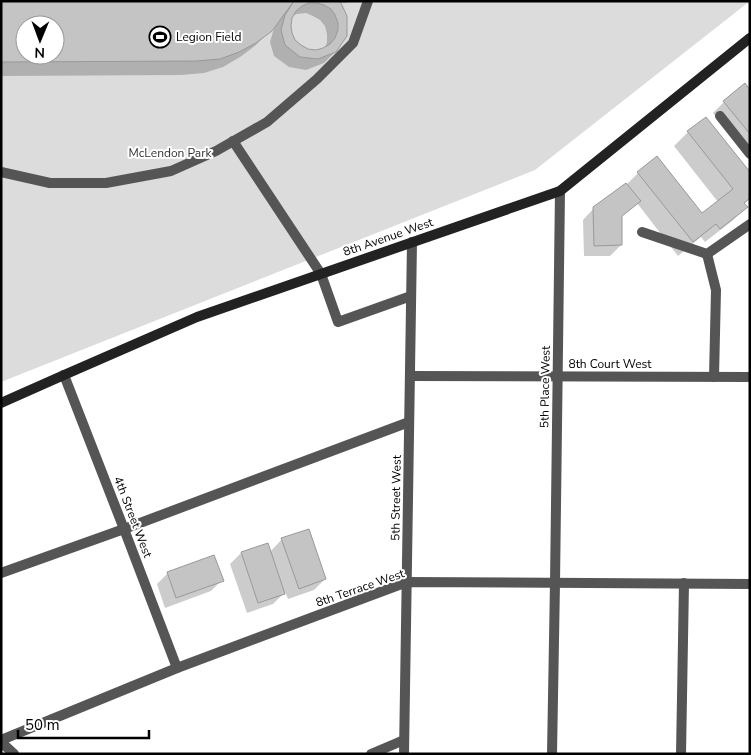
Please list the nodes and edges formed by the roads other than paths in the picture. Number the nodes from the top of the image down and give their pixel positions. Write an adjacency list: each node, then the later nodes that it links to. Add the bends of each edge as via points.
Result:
1 (368, 1): 4 (street, via 353,43 267,122)
2 (750, 38): 7 (main road, 8th Avenue West)
3 (720, 116): 5 (street)
4 (233, 141): 6 (street, via 171,171 106,183 50,183); 12 (street)
5 (750, 154)
6 (1, 172)
7 (560, 191): 10 (main road, 8th Avenue West); 16 (street, 5th Place West)
8 (750, 224): 11 (street)
9 (642, 232): 11 (street)
10 (412, 242): 12 (main road, 8th Avenue West); 13 (street, 5th Street West)
11 (707, 254): 17 (street, via 716,290)
12 (321, 274): 13 (street, via 338,322); 14 (main road, 8th Avenue West, via 197,317)
13 (411, 296): 15 (street, 5th Street West)
14 (64, 375): 19 (main road, 8th Avenue West); 21 (street, 4th Street West)
15 (410, 376): 16 (street, 8th Court West); 20 (street, 5th Street West)
16 (558, 376): 17 (street, 8th Court West); 24 (street, 5th Place West)
17 (714, 377): 18 (street, 8th Court West)
18 (750, 377)
19 (1, 403)
20 (409, 422): 21 (street); 23 (street, 5th Street West)
21 (124, 529): 22 (street); 27 (street, 4th Street West)
22 (1, 573)
23 (407, 582): 24 (street, 8th Terrace West); 27 (street, 8th Terrace West); 28 (street, 5th Street West)
24 (554, 583): 25 (street, 8th Terrace West); 33 (street, 5th Place West)
25 (684, 583): 26 (street, 8th Terrace West); 34 (street)
26 (750, 584)
27 (177, 668): 29 (street, 8th Terrace West)
28 (404, 740): 31 (street); 32 (street, 5th Street West)
29 (1, 741): 30 (street)
30 (14, 754)
31 (371, 754)
32 (404, 754)
33 (552, 754)
34 (681, 754)

